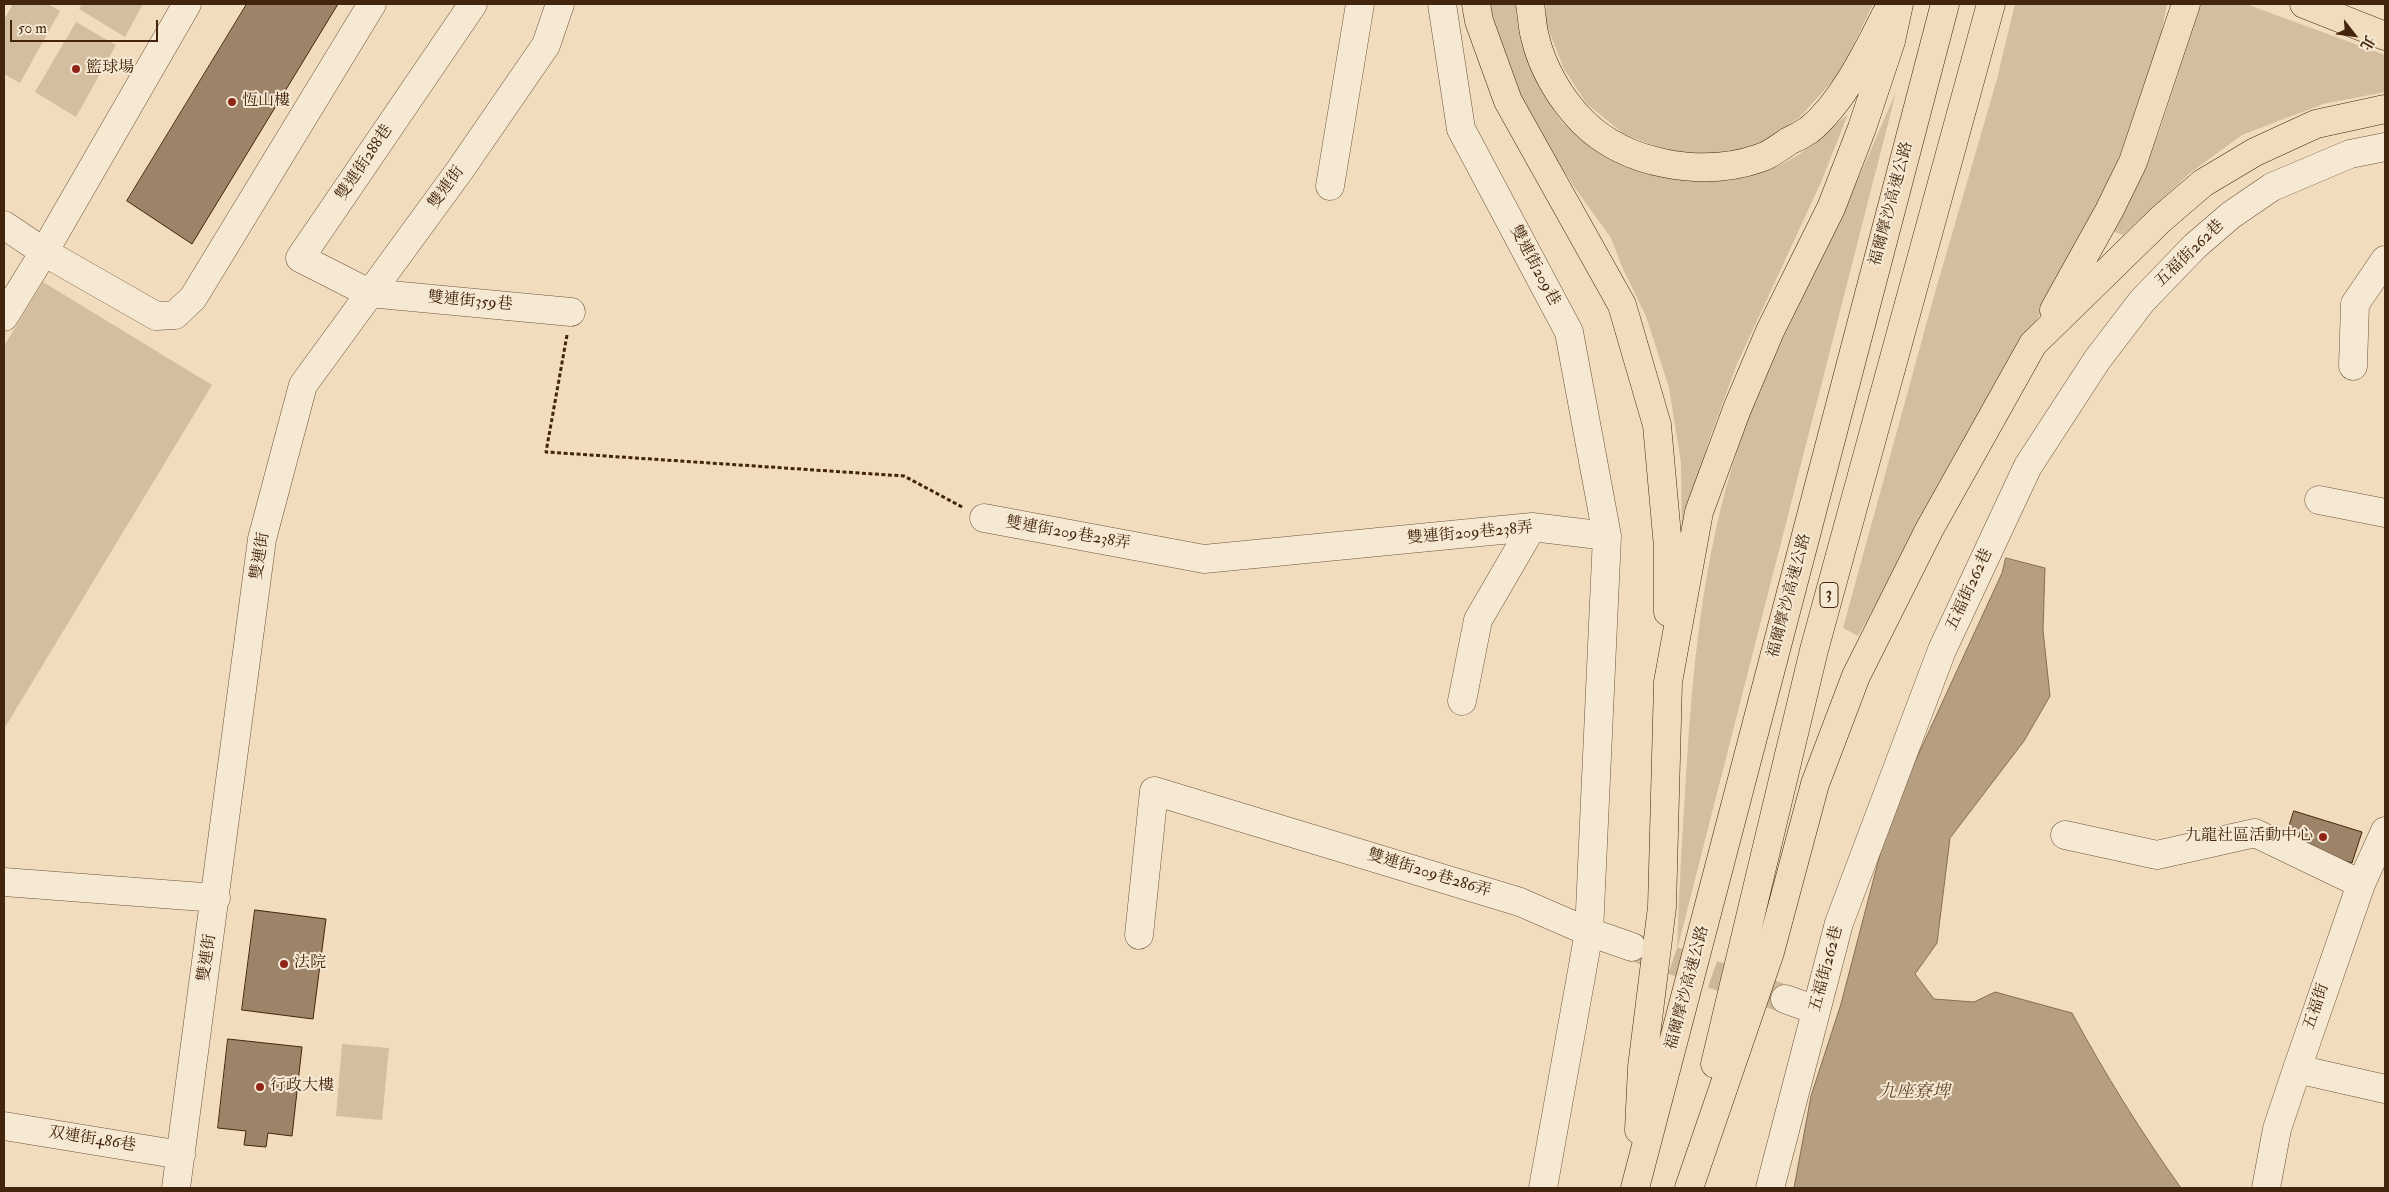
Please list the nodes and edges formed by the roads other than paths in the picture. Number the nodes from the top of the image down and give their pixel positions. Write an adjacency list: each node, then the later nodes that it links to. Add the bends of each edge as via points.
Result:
1 (187, 4): 20 (street)
2 (372, 4): 20 (street, via 193,298 175,315 156,316)
3 (473, 4): 22 (street, 雙連街288巷, via 300,258)
4 (560, 4): 22 (street, 雙連街, via 546,45 460,170)
5 (1360, 4): 18 (street)
6 (1442, 4): 31 (street, 雙連街209巷, via 1461,129 1569,332)
7 (1476, 4): 32 (main road, via 1508,101 1622,305 1640,364 1656,425 1668,548)
8 (1530, 4): 9 (main road, via 1534,37 1547,69 1558,91 1583,122 1608,142 1642,157 1673,166 1709,168 1760,158 1809,130 1842,93)
9 (1891, 4)
10 (1899, 4): 32 (main road, via 1891,41 1862,128 1830,208 1770,331 1699,512)
11 (1945, 4): 48 (main road, 福爾摩沙高速公路)
12 (2186, 4): 25 (main road, via 2133,162 2074,276)
13 (2304, 4): 15 (main road)
14 (1991, 5): 51 (main road, 3, via 1814,650)
15 (2385, 36)
16 (2385, 109): 25 (main road, via 2316,124 2255,152 2203,183 2161,218)
17 (2385, 146): 43 (street, 五福街262巷, via 2350,154 2272,187 2231,215 2195,246 2142,301 2097,360 2028,466 1942,650 1839,924)
18 (1330, 186)
19 (4, 225): 20 (street)
20 (44, 252): 24 (street)
21 (2385, 260): 26 (street, via 2355,304)
22 (369, 293): 23 (street, 雙連街359巷); 38 (street, 雙連街, via 304,385 262,539)
23 (571, 312)
24 (4, 316)
25 (2034, 344): 52 (main road, via 1929,530 1856,676 1815,784 1770,952)
26 (2354, 366)
27 (2319, 500): 28 (street)
28 (2385, 513)
29 (984, 518): 30 (street, 雙連街209巷238弄, via 1204,559)
30 (1532, 527): 31 (street, 雙連街209巷238弄); 33 (street, via 1478,620)
31 (1607, 536): 39 (street)
32 (1668, 682): 48 (main road, via 1662,907 1642,1068)
33 (1462, 701)
34 (2385, 831): 37 (street, 五福街)
35 (2065, 835): 37 (street, via 2157,855 2255,833)
36 (4, 882): 38 (street)
37 (2361, 884): 44 (street, 五福街)
38 (216, 898): 47 (street, 雙連街)
39 (1589, 932): 40 (street, 雙連街209巷286弄, via 1520,902 1154,791); 41 (street); 50 (street)
40 (1139, 935)
41 (1632, 947)
42 (1785, 999): 43 (street)
43 (1816, 1010): 53 (street, 五福街262巷)
44 (2297, 1069): 45 (street); 54 (street, 五福街, via 2277,1129)
45 (2385, 1089)
46 (4, 1126): 47 (street, 双連街486巷)
47 (181, 1155): 49 (street, 雙連街)
48 (1636, 1186)
49 (176, 1188)
50 (1543, 1188)
51 (1685, 1188)
52 (1690, 1188)
53 (1770, 1188)
54 (2266, 1188)

